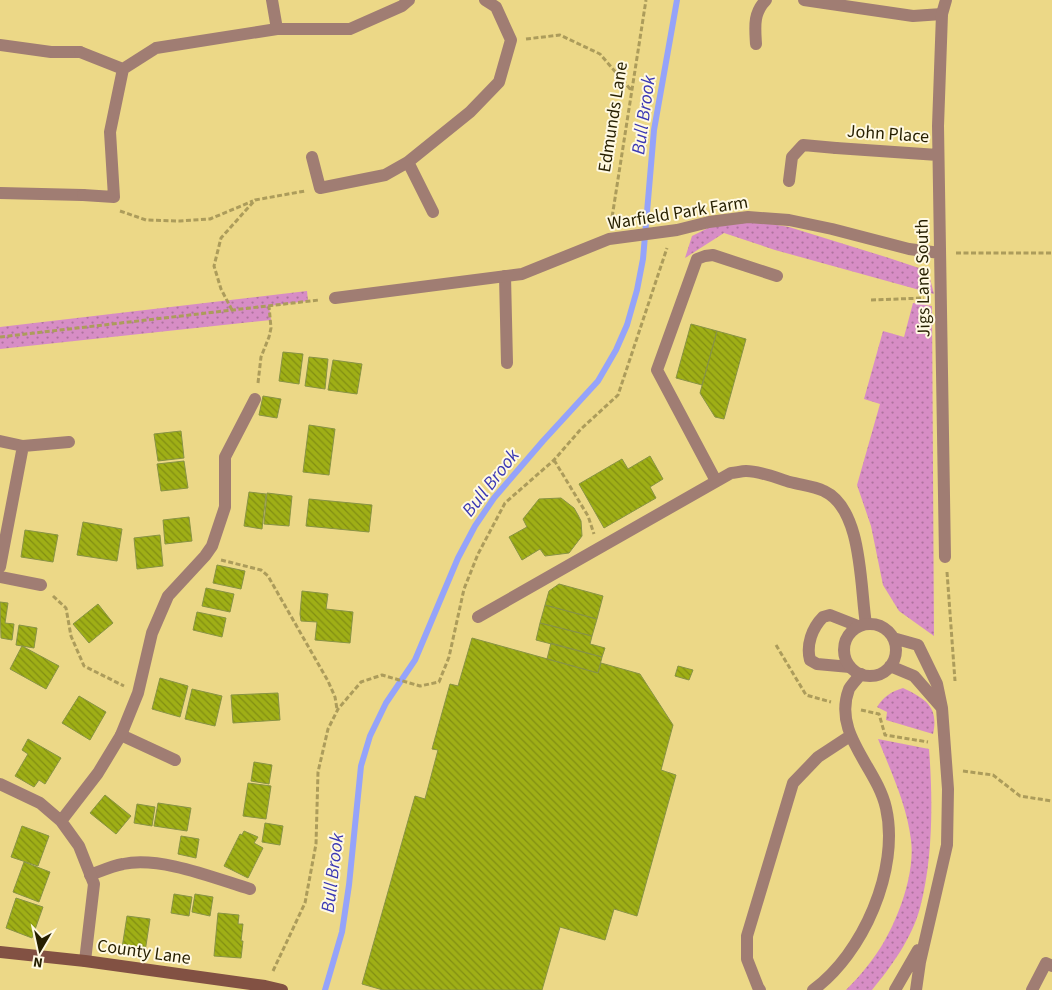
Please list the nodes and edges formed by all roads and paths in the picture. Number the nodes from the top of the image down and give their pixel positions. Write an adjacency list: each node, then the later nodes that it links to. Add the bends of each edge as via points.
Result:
1 (272, 0): 9 (street)
2 (409, 0): 9 (street, via 350,29)
3 (485, 0): 10 (street, via 496,7)
4 (646, 0): 14 (path, Edmunds Lane)
5 (766, 0): 11 (street, via 755,17)
6 (804, 0): 8 (street, via 913,16)
7 (946, 0): 8 (street, Jigs Lane South)
8 (942, 14): 15 (street, Jigs Lane South)
9 (278, 30): 13 (street, via 156,48)
10 (510, 40): 14 (path, via 560,35 600,54); 17 (street, via 499,82 470,112)
11 (756, 44)
12 (0, 45): 13 (street, via 51,52 80,52)
13 (122, 69): 21 (street, via 110,132)
14 (631, 91): 25 (path, Edmunds Lane)
15 (938, 155): 18 (street, John Place, via 803,145 792,157); 27 (street, Jigs Lane South)
16 (312, 157): 19 (street)
17 (408, 162): 19 (street, via 385,175); 23 (street)
18 (789, 181)
19 (320, 188): 22 (path)
20 (0, 193): 21 (street)
21 (114, 197): 22 (path, via 120,212 146,220 180,221 210,219)
22 (255, 200): 35 (path, via 221,238 214,266)
23 (433, 212)
24 (677, 230): 25 (street, Warfield Park Farm); 27 (street, Warfield Park Farm, via 748,217 832,229 908,249); 42 (path, via 668,244 618,395 581,429)
25 (609, 239): 29 (street, Warfield Park Farm, via 522,274)
26 (959, 252): 28 (path)
27 (940, 253): 31 (street, Jigs Lane South)
28 (1052, 253)
29 (505, 276): 32 (street, Warfield Park Farm); 37 (street)
30 (777, 276): 43 (street, via 713,256 697,259 657,370)
31 (940, 297): 33 (path); 46 (street, Jigs Lane South)
32 (335, 298): 34 (path)
33 (871, 300)
34 (269, 306): 35 (path); 38 (path, via 270,337 261,357)
35 (232, 310): 36 (path)
36 (0, 337)
37 (507, 363)
38 (255, 399): 45 (street, via 225,457 224,507 212,546)
39 (0, 441): 41 (street)
40 (69, 442): 41 (street)
41 (23, 446): 47 (street)
42 (554, 460): 44 (path, via 588,516); 60 (path, via 505,503 478,554 464,589 449,657 439,682 420,686 382,675 361,682)
43 (716, 482): 44 (street); 51 (street, via 731,473 747,471 825,491 833,498 850,522 854,535 860,570)
44 (599, 548): 50 (street)
45 (205, 556): 57 (street, via 168,596 152,633); 60 (path, via 265,573 328,681)
46 (945, 557): 56 (path)
47 (0, 567)
48 (0, 577): 49 (street)
49 (41, 585): 57 (path, via 66,608 71,636 84,666)
50 (478, 616)
51 (862, 625): 52 (street, via 882,626); 55 (street, via 853,629 843,646 844,654); 55 (street, via 830,615 823,617 815,627 808,651 810,660 817,664)
52 (893, 638): 54 (street, via 895,656); 59 (street, via 918,645 937,684)
53 (776, 645): 58 (path, via 806,695)
54 (890, 666): 55 (street, via 875,675); 59 (street, via 914,676)
55 (856, 671): 58 (street)
56 (955, 687)
57 (138, 693): 61 (street)
58 (846, 706): 62 (street); 63 (path, via 880,714 885,735)
59 (942, 708): 71 (street, via 948,789 947,845)
60 (338, 710): 75 (path, via 328,729 318,772 316,844 305,904)
61 (121, 735): 64 (street); 68 (street, via 98,773)
62 (850, 736): 77 (street, via 818,757 793,783 747,936 747,959); 78 (street, via 875,778 886,807 890,832 887,868 873,911 849,953 828,979)
63 (935, 743)
64 (175, 760)
65 (962, 770): 67 (path, via 993,775 1020,796)
66 (0, 784): 68 (street, via 40,803)
67 (1052, 801)
68 (61, 821): 69 (street, via 80,846)
69 (90, 875): 70 (street, via 124,864 151,863 178,867); 73 (street, via 94,884)
70 (250, 889)
71 (927, 932): 79 (street); 80 (street)
72 (0, 952): 73 (street, County Lane)
73 (85, 961): 76 (street, County Lane)
74 (1052, 966): 81 (street, via 1046,963)
75 (272, 973)
76 (282, 990)
77 (760, 990)
78 (813, 990)
79 (895, 990)
80 (916, 990)
81 (1032, 990)

